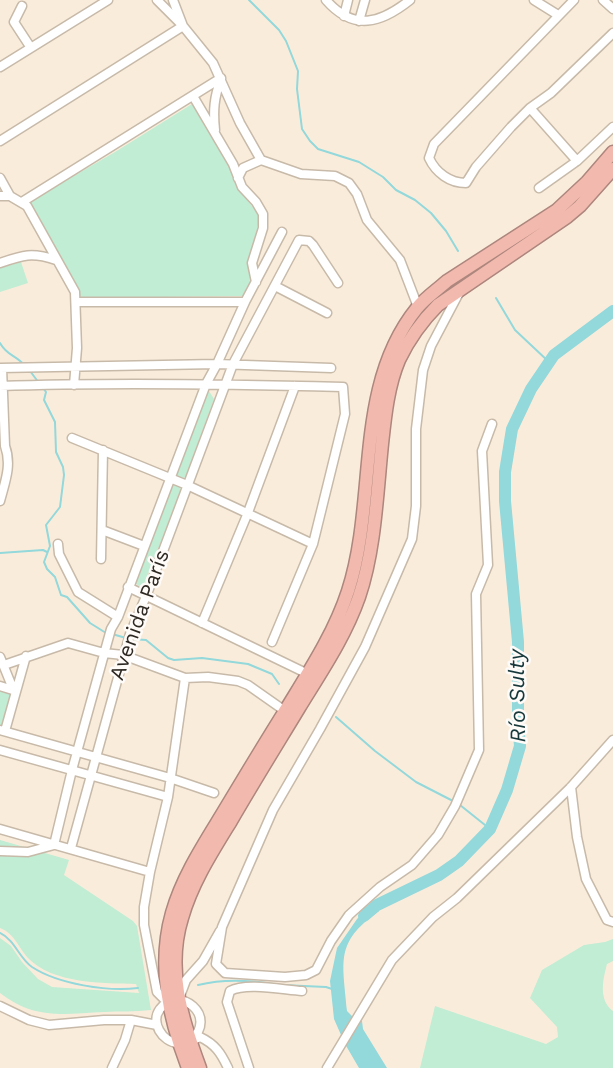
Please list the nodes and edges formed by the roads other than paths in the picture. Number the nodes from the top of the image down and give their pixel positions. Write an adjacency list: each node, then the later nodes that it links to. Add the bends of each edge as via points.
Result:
1 (108, 0): 18 (street)
2 (157, 0): 16 (street)
3 (173, 0): 16 (street)
4 (326, 0): 14 (street)
5 (348, 0): 14 (street)
6 (365, 0): 15 (street)
7 (410, 0): 15 (street, via 381,19)
8 (534, 0): 13 (street)
9 (574, 0): 13 (street)
10 (603, 0): 12 (street)
11 (22, 6): 18 (street, via 14,22)
12 (613, 9)
13 (558, 15): 22 (street, via 434,144 429,158 434,168 456,183 466,183 494,145)
14 (344, 16): 15 (street)
15 (359, 21)
16 (183, 26): 20 (street); 25 (street)
17 (613, 33): 22 (street, via 552,93)
18 (31, 48): 19 (street)
19 (0, 67)
20 (221, 78): 21 (street); 24 (street, via 214,95); 27 (street)
21 (193, 96): 24 (street); 35 (street)
22 (530, 108): 28 (street)
23 (613, 127): 28 (street)
24 (215, 135): 31 (street)
25 (0, 141)
26 (613, 152): 45 (highway, via 557,210 447,281)
27 (261, 160): 31 (street, via 243,168); 45 (street, via 301,174 335,176 349,183 367,220 400,260)
28 (577, 160): 32 (street)
29 (613, 169): 42 (highway, via 567,217)
30 (0, 178): 34 (street)
31 (238, 178): 39 (street, via 263,214 263,228 252,263)
32 (538, 188)
33 (0, 196): 34 (street)
34 (10, 196): 35 (street)
35 (22, 202): 37 (street)
36 (282, 232): 39 (street, Avenida París)
37 (56, 260): 38 (street, via 36,254); 43 (street, via 72,284)
38 (0, 263)
39 (256, 282): 44 (street, Avenida París)
40 (338, 283): 41 (street, Avenida París, via 314,244 299,240)
41 (275, 286): 46 (street); 48 (street, Avenida París)
42 (462, 287): 101 (street, via 423,370 416,429 412,539 365,647 273,810); 103 (highway, via 423,321 398,362 385,415 374,515 359,596 324,667 210,854 193,889 177,939)
43 (76, 302): 44 (street); 50 (street)
44 (245, 302): 47 (street, Avenida París)
45 (418, 307): 79 (highway, via 400,332 380,383 364,516 348,592)
46 (327, 313)
47 (217, 364): 48 (street); 50 (street); 52 (street, Avenida París)
48 (233, 364): 51 (street); 54 (street, Avenida París)
49 (1, 368): 50 (street); 55 (street)
50 (74, 368): 53 (street)
51 (331, 368)
52 (206, 384): 53 (street); 54 (street); 61 (street, Avenida París)
53 (74, 385): 55 (street)
54 (224, 385): 56 (street); 62 (street, Avenida París)
55 (1, 386): 60 (street)
56 (295, 386): 64 (street); 67 (street, via 344,387 345,414)
57 (492, 424): 101 (street, via 482,451 488,565 476,594 479,750 455,806 412,866 349,915 316,970 306,975 285,976 225,973 216,964)
58 (72, 438): 59 (street)
59 (103, 450): 61 (street); 65 (street)
60 (4, 456): 63 (street, via 9,467)
61 (170, 479): 62 (street); 68 (street, Avenida París)
62 (187, 485): 64 (street); 71 (street, Avenida París)
63 (0, 501)
64 (247, 514): 67 (street); 73 (street)
65 (102, 530): 68 (street); 69 (street)
66 (57, 544): 72 (street, via 78,592)
67 (313, 544): 74 (street)
68 (144, 546): 70 (street, Avenida París)
69 (100, 559)
70 (129, 587): 71 (street); 72 (street, Avenida París)
71 (147, 594): 73 (street); 76 (street, Avenida París)
72 (118, 617): 75 (street, Avenida París)
73 (202, 623): 79 (street)
74 (272, 642)
75 (104, 653): 76 (street); 77 (street, via 68,643); 87 (street, Avenida París)
76 (123, 655): 80 (street); 88 (street, Avenida París)
77 (26, 656): 78 (street); 82 (street)
78 (2, 661): 82 (street)
79 (308, 674): 83 (highway)
80 (185, 678): 83 (street, via 238,681); 91 (street)
81 (0, 686): 82 (street)
82 (16, 691): 84 (street)
83 (285, 711): 103 (highway, via 210,834 172,913 165,956)
84 (3, 731): 87 (street)
85 (611, 745): 92 (street)
86 (0, 750): 89 (street)
87 (77, 752): 88 (street); 89 (street, Avenida París)
88 (96, 757): 90 (street, Avenida París); 91 (street)
89 (72, 770): 90 (street); 96 (street, Avenida París)
90 (90, 775): 94 (street); 97 (street, Avenida París)
91 (170, 778): 93 (street); 94 (street)
92 (571, 787): 100 (street, via 586,879 607,920); 113 (street, via 392,960)
93 (214, 793)
94 (168, 797): 99 (street)
95 (0, 829): 96 (street)
96 (54, 845): 97 (street); 98 (street, via 28,852)
97 (70, 848): 99 (street)
98 (0, 851)
99 (150, 872): 103 (street, via 144,925 157,992)
100 (613, 922)
101 (222, 927): 103 (street)
102 (302, 991): 112 (street, via 230,991 227,1002)
103 (173, 1001): 106 (street, via 161,1007); 107 (highway)
104 (0, 1006): 105 (street, via 49,1025)
105 (131, 1020): 106 (street); 108 (street)
106 (157, 1025): 107 (street, via 166,1039)
107 (184, 1042): 109 (highway); 110 (highway); 111 (street, via 200,1037 213,1044)
108 (112, 1068)
109 (188, 1068)
110 (200, 1068)
111 (228, 1068)
112 (249, 1068)
113 (327, 1068)

